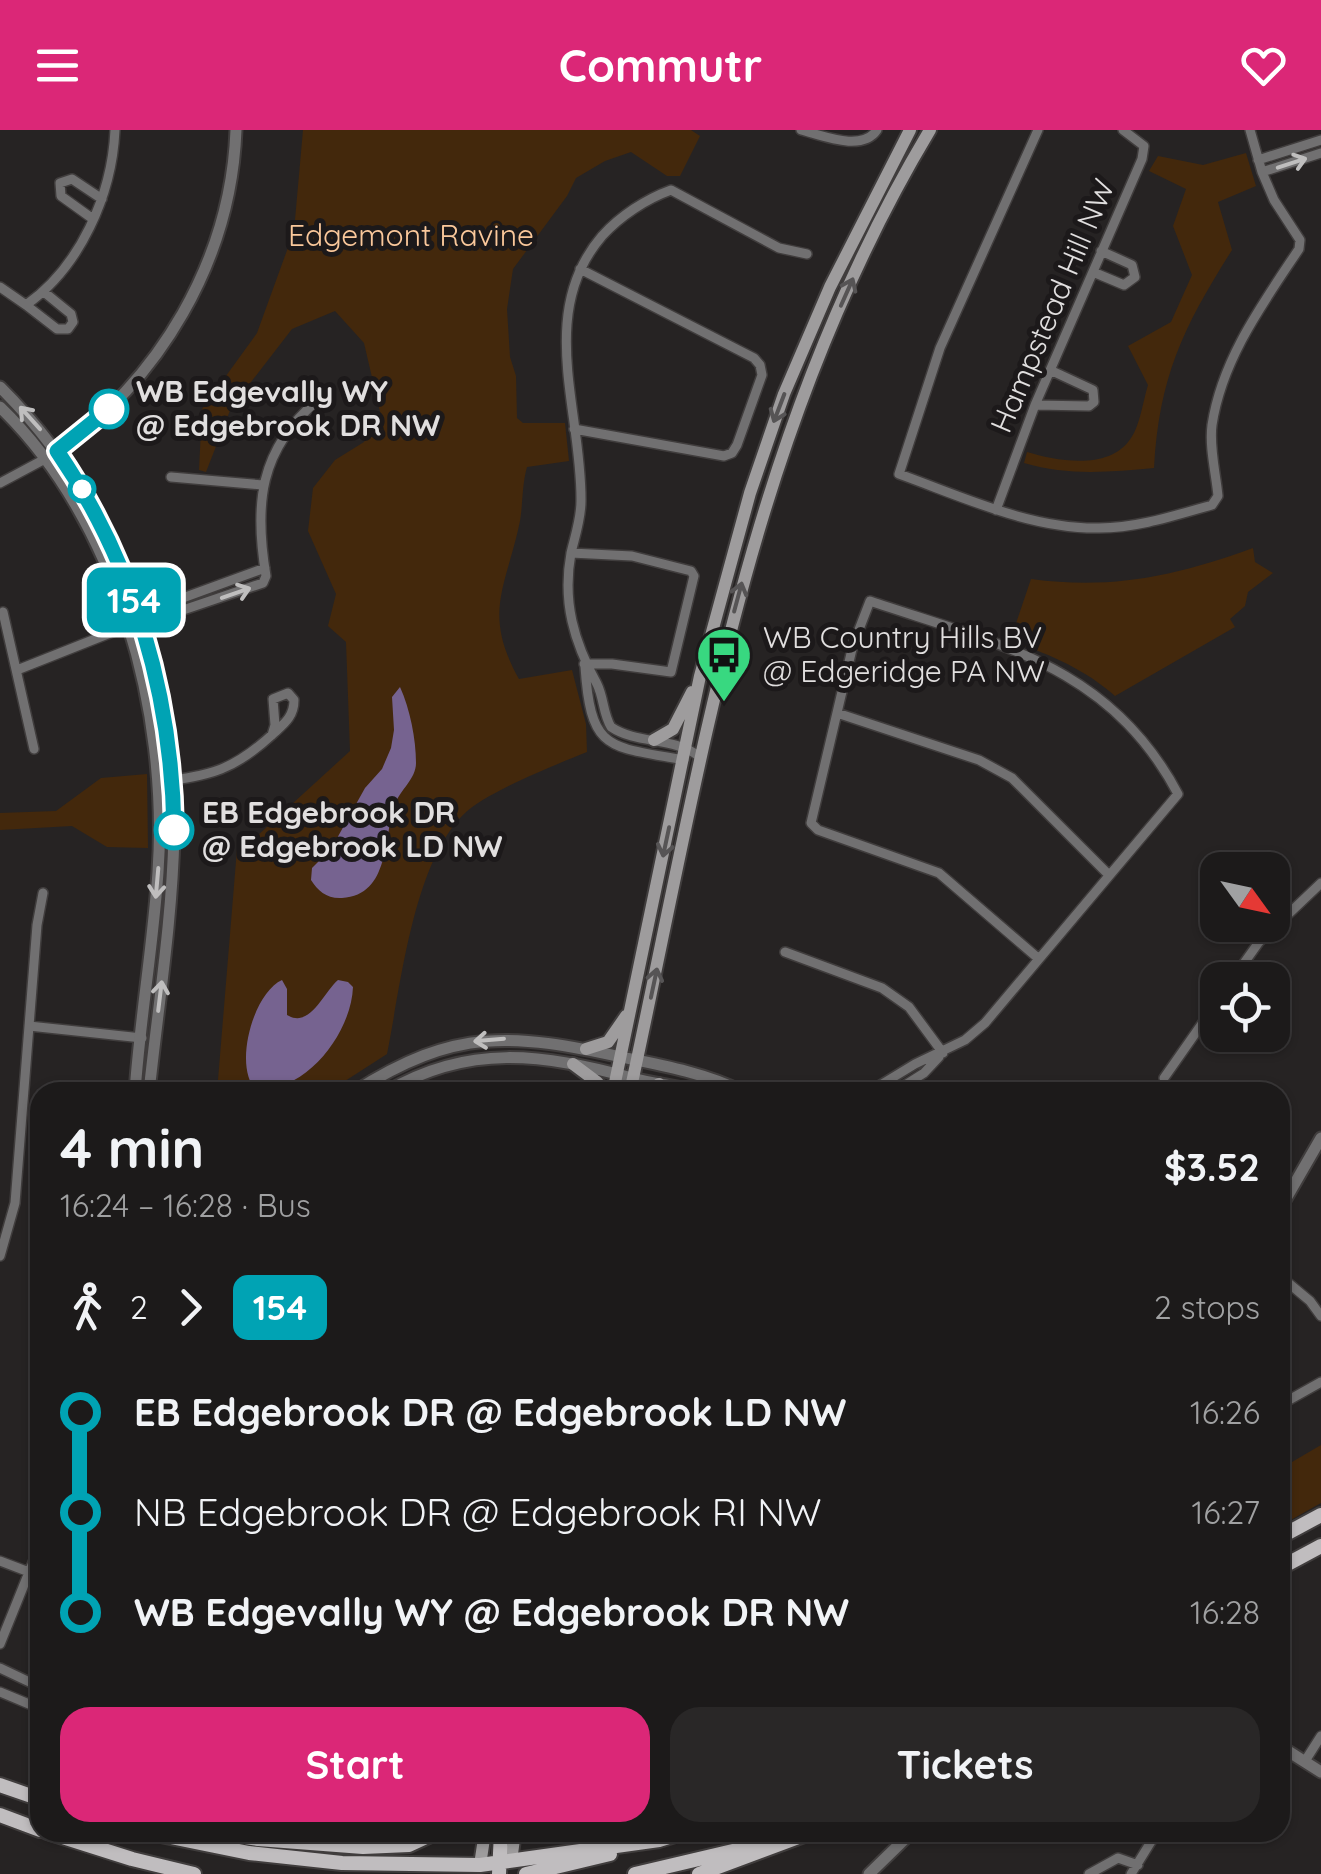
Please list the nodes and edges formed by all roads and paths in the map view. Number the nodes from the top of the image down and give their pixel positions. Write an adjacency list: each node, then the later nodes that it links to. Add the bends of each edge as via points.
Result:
1 (115, 130): 14 (street)
2 (236, 130): 29 (street, via 228,199 190,301 132,386)
3 (802, 130): 4 (street, via 860,142)
4 (876, 130)
5 (910, 130): 44 (main road, one-way to 44, via 784,394)
6 (930, 130): 50 (main road, one-way to 6, via 738,594 790,428 856,273)
7 (1038, 130): 34 (street, via 940,348 899,474)
8 (1123, 130): 16 (street, Hampstead Hill NW, via 1144,146 1142,159)
9 (1250, 130): 12 (street)
10 (1321, 140): 12 (street)
11 (1321, 153): 13 (street, one-way to 11)
12 (1258, 160): 13 (street)
13 (1262, 172): 34 (street, via 1299,249 1228,366 1212,428 1218,496 1212,505 1099,528)
14 (102, 199): 15 (street); 15 (street, via 72,179 60,183 60,196)
15 (92, 219): 21 (street)
16 (1101, 251): 19 (street, Hampstead Hill NW); 19 (street, via 1132,264 1135,277 1124,284)
17 (808, 254): 18 (street, via 778,248 671,190 608,229)
18 (580, 269): 28 (street, via 565,322); 28 (street, via 754,358 762,375 737,445 724,456)
19 (1093, 272): 23 (street, Hampstead Hill NW)
20 (0, 287): 22 (street)
21 (44, 292): 22 (street); 22 (street, via 70,314 68,329 56,329)
22 (26, 305)
23 (1050, 370): 26 (street, Hampstead Hill NW); 26 (street, via 1093,390 1094,402)
24 (0, 387): 29 (street, one-way to 24)
25 (318, 400): 33 (street, via 289,429)
26 (1035, 405): 34 (street, Hampstead Hill NW)
27 (0, 407): 30 (street)
28 (574, 429): 35 (street, via 581,502)
29 (57, 451): 30 (street); 40 (street, via 102,525)
30 (45, 459): 32 (street); 41 (street, via 89,532)
31 (171, 478): 33 (street)
32 (0, 483)
33 (263, 485): 36 (street, via 258,532)
34 (996, 510)
35 (572, 553): 42 (street, via 567,598); 42 (street, via 632,556 694,576 671,672)
36 (264, 568): 37 (street); 38 (street, one-way to 36, via 263,583)
37 (198, 592): 38 (street); 40 (street)
38 (203, 604): 40 (street)
39 (3, 612): 43 (street)
40 (141, 620): 41 (street); 51 (street)
41 (128, 626): 43 (street); 52 (street, via 146,692)
42 (584, 664): 47 (street, via 612,727); 49 (street, via 586,692 603,738 616,746)
43 (16, 670): 48 (street)
44 (700, 676): 47 (main road, via 673,729); 49 (main road)
45 (836, 712): 53 (street, via 979,760 1012,778); 53 (street, via 870,601 1006,647 1083,684 1136,731 1178,794); 57 (street, via 811,823 939,873)
46 (272, 736): 51 (street, via 231,768)
47 (654, 740): 49 (street)
48 (34, 750)
49 (685, 753): 50 (street); 59 (main road, one-way to 59)
50 (700, 758): 67 (main road, one-way to 50)
51 (172, 780): 52 (street); 63 (street, one-way to 51, via 172,876)
52 (158, 782): 62 (street, one-way to 62, via 158,870)
53 (1109, 874): 57 (street)
54 (1321, 882): 58 (street)
55 (43, 893): 60 (street)
56 (785, 952): 65 (street, via 882,988 909,1007)
57 (1039, 959): 65 (street, via 986,1023)
58 (1245, 962)
59 (632, 1005): 64 (main road, via 608,1042); 66 (main road)
60 (29, 1026): 62 (street); 84 (street, via 14,1203)
61 (1200, 1027): 70 (street)
62 (140, 1038): 63 (street); 71 (street)
63 (154, 1040): 72 (street)
64 (586, 1049): 66 (street); 73 (street, one-way to 73, via 522,1039 462,1043)
65 (943, 1053): 80 (street); 81 (street)
66 (621, 1057): 67 (street); 69 (main road)
67 (638, 1060): 78 (main road); 79 (street)
68 (573, 1064): 69 (street); 74 (street, via 488,1057 435,1068); 75 (main road)
69 (618, 1074): 76 (main road); 77 (street)
70 (1164, 1078)
71 (136, 1082)
72 (150, 1082)
73 (371, 1082)
74 (406, 1082)
75 (594, 1082)
76 (616, 1082)
77 (627, 1082)
78 (633, 1082)
79 (720, 1082)
80 (886, 1082)
81 (911, 1082)
82 (1321, 1138): 83 (street)
83 (1290, 1192)
84 (0, 1256)
85 (1290, 1284): 86 (street)
86 (1321, 1316)
87 (1321, 1382): 88 (street)
88 (1290, 1399)
89 (1321, 1514): 90 (main road)
90 (1290, 1532)
91 (1321, 1546): 93 (main road)
92 (0, 1561): 94 (street)
93 (1290, 1563)
94 (29, 1572): 95 (street)
95 (0, 1644)
96 (0, 1668): 97 (street)
97 (30, 1682)
98 (0, 1692): 99 (street)
99 (30, 1703)
100 (1321, 1736): 102 (street)
101 (1290, 1752): 102 (street)
102 (1305, 1762): 103 (street)
103 (1321, 1772)
104 (0, 1785): 105 (main road)
105 (30, 1794)
106 (0, 1814): 107 (main road)
107 (30, 1826)
108 (68, 1842): 124 (main road)
109 (74, 1842): 125 (main road)
110 (195, 1842): 123 (main road, via 342,1863)
111 (303, 1842): 112 (main road)
112 (415, 1842)
113 (488, 1842): 123 (main road)
114 (500, 1842): 123 (main road)
115 (510, 1842): 123 (main road)
116 (648, 1842): 123 (main road)
117 (652, 1842): 126 (main road)
118 (757, 1842): 127 (main road)
119 (785, 1842): 128 (main road)
120 (902, 1842): 129 (street)
121 (1152, 1842): 122 (street)
122 (1134, 1869): 130 (street, via 1118,1858)
123 (495, 1870)
124 (151, 1874)
125 (194, 1874)
126 (526, 1874)
127 (636, 1874)
128 (699, 1874)
129 (869, 1874)
130 (1090, 1874)

